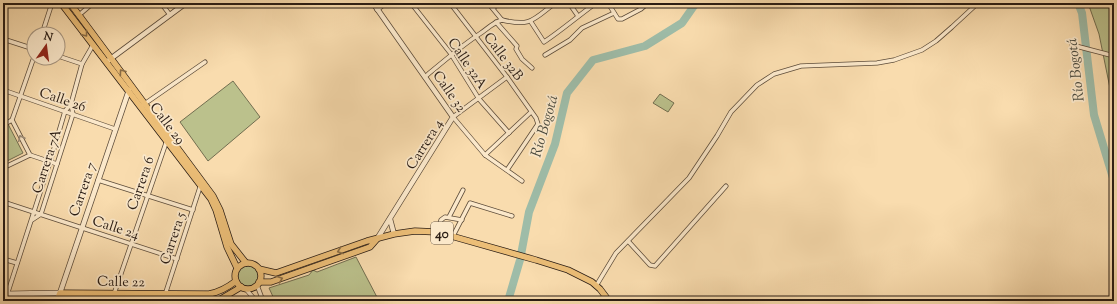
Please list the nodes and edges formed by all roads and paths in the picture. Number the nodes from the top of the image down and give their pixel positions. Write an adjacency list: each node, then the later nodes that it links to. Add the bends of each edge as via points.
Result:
1 (52, 3): 28 (street)
2 (61, 3): 31 (main road, Calle 29, one-way to 31)
3 (70, 3): 22 (main road, Calle 29)
4 (93, 3): 22 (street)
5 (161, 3): 23 (street)
6 (186, 3): 23 (street)
7 (373, 3): 20 (street, Calle 32)
8 (386, 3): 20 (street)
9 (411, 3): 34 (street, Calle 32A)
10 (450, 3): 29 (street, Calle 32B)
11 (488, 3): 19 (street)
12 (500, 3): 19 (street)
13 (555, 3): 27 (street)
14 (569, 3): 24 (street)
15 (596, 3): 24 (street)
16 (608, 3): 21 (street)
17 (648, 3): 21 (street, via 622,19 618,19)
18 (978, 3): 87 (street, via 936,41 922,50 894,60 801,66 765,79 731,112 689,178)
19 (493, 8): 25 (street)
20 (377, 10): 44 (street, Calle 32)
21 (614, 13): 35 (street, via 582,28 570,40)
22 (78, 14): 38 (main road, Calle 29)
23 (170, 15): 38 (street)
24 (578, 16): 27 (street, via 544,42)
25 (502, 20): 26 (street); 27 (street, via 515,23)
26 (496, 22): 29 (street); 43 (street, via 517,46 518,54)
27 (531, 22)
28 (45, 26)
29 (475, 36): 34 (street); 45 (street, Calle 32B)
30 (3, 39): 33 (street)
31 (93, 45): 39 (main road, Calle 29); 41 (street, Carrera 7A)
32 (1072, 45): 36 (street)
33 (26, 46)
34 (451, 54): 44 (street); 49 (street, Calle 32A)
35 (545, 55)
36 (1114, 56)
37 (66, 59): 41 (street)
38 (112, 59): 39 (street); 46 (main road, Calle 29, one-way to 38)
39 (106, 62): 46 (main road, Calle 29)
40 (205, 62): 51 (street)
41 (82, 64): 50 (street, Carrera 7A)
42 (30, 66): 48 (street)
43 (532, 68)
44 (426, 76): 55 (street, Calle 32)
45 (507, 77): 49 (street, Carrera 4); 53 (street, Calle 32B)
46 (130, 88): 51 (main road, Calle 29); 58 (street, Carrera 7)
47 (3, 90): 48 (street, Calle 26)
48 (20, 96): 52 (street, Calle 26); 56 (street)
49 (478, 99): 55 (street, Carrera 4); 59 (street, Calle 32A)
50 (71, 104): 52 (street, Carrera 7A); 54 (street, Carrera 7A)
51 (143, 105): 60 (main road, Calle 29); 69 (main road, Calle 29)
52 (65, 111): 54 (street, Calle 26); 63 (street, Carrera 7A)
53 (531, 112): 59 (street); 66 (street, Calle 32B, via 538,124)
54 (73, 114): 58 (street, Calle 26); 64 (street, Carrera 7A)
55 (453, 116): 61 (street, Calle 32); 79 (street, Carrera 4)
56 (12, 120): 57 (street); 62 (street, one-way to 56)
57 (3, 125)
58 (115, 129): 67 (street, Carrera 7)
59 (509, 133): 61 (street)
60 (167, 140): 69 (main road, Calle 29); 72 (street, Carrera 6)
61 (485, 154): 66 (street, Calle 32)
62 (30, 155): 63 (street); 65 (street)
63 (50, 162): 64 (street); 75 (street, Carrera 7A)
64 (57, 164): 76 (street, Carrera 7A)
65 (3, 168)
66 (506, 170): 68 (street, Calle 32)
67 (98, 180): 72 (street); 83 (street, Carrera 7)
68 (522, 181)
69 (201, 183): 74 (street, Carrera 5); 92 (main road, Calle 29, via 213,196 231,244); 93 (main road, Calle 29, via 216,210 227,247)
70 (726, 186): 87 (street, via 655,266 650,265)
71 (463, 190): 78 (street)
72 (148, 196): 74 (street); 88 (street, Carrera 6)
73 (3, 202): 75 (street, Calle 24)
74 (193, 210): 90 (street, Carrera 5)
75 (34, 212): 76 (street, Calle 24); 80 (street, Carrera 7A)
76 (41, 214): 80 (street, Carrera 7A); 83 (street, Calle 24)
77 (512, 216): 81 (street, via 470,203)
78 (449, 217): 81 (street); 82 (street, via 441,220)
79 (390, 219): 84 (street); 86 (street, Carrera 4)
80 (32, 220): 91 (street, Carrera 7A)
81 (462, 220): 85 (street)
82 (439, 227)
83 (82, 228): 88 (street, Calle 24); 99 (street, Carrera 7)
84 (394, 234): 85 (main road, 40, via 426,231); 86 (main road, 40)
85 (453, 236): 97 (main road, 40, via 568,270)
86 (377, 239): 94 (main road, 40, one-way to 94, via 285,270 276,272); 96 (main road, 40, one-way to 86, via 271,282 370,247)
87 (628, 241): 97 (street, via 616,253)
88 (131, 244): 90 (street, Calle 24); 100 (street, Carrera 6)
89 (3, 259): 91 (street)
90 (177, 259): 102 (street, Carrera 5)
91 (17, 263): 101 (street, Carrera 7A)
92 (246, 263): 93 (main road); 94 (main road, 40, via 253,264)
93 (237, 268): 95 (main road)
94 (259, 269): 96 (main road, via 261,276)
95 (236, 281): 98 (main road); 102 (main road, Calle 22, via 217,293)
96 (258, 284): 98 (main road, 40, via 251,288); 110 (street)
97 (596, 286): 111 (main road, 40)
98 (243, 288): 108 (main road, 40, via 219,300); 109 (street)
99 (60, 293): 100 (main road, Calle 22); 101 (main road, Calle 22); 104 (main road, Carrera 7)
100 (114, 293): 102 (main road, Calle 22); 105 (street, Carrera 6)
101 (5, 294): 103 (street, Carrera 7A)
102 (166, 294): 106 (street, Carrera 5)
103 (5, 300): 104 (main road, Calle 22)
104 (58, 300): 105 (main road, Calle 22)
105 (112, 300): 106 (main road, Calle 22)
106 (164, 301): 107 (main road, Calle 22)
107 (204, 301)
108 (210, 301)
109 (256, 301)
110 (263, 301)
111 (609, 301)

